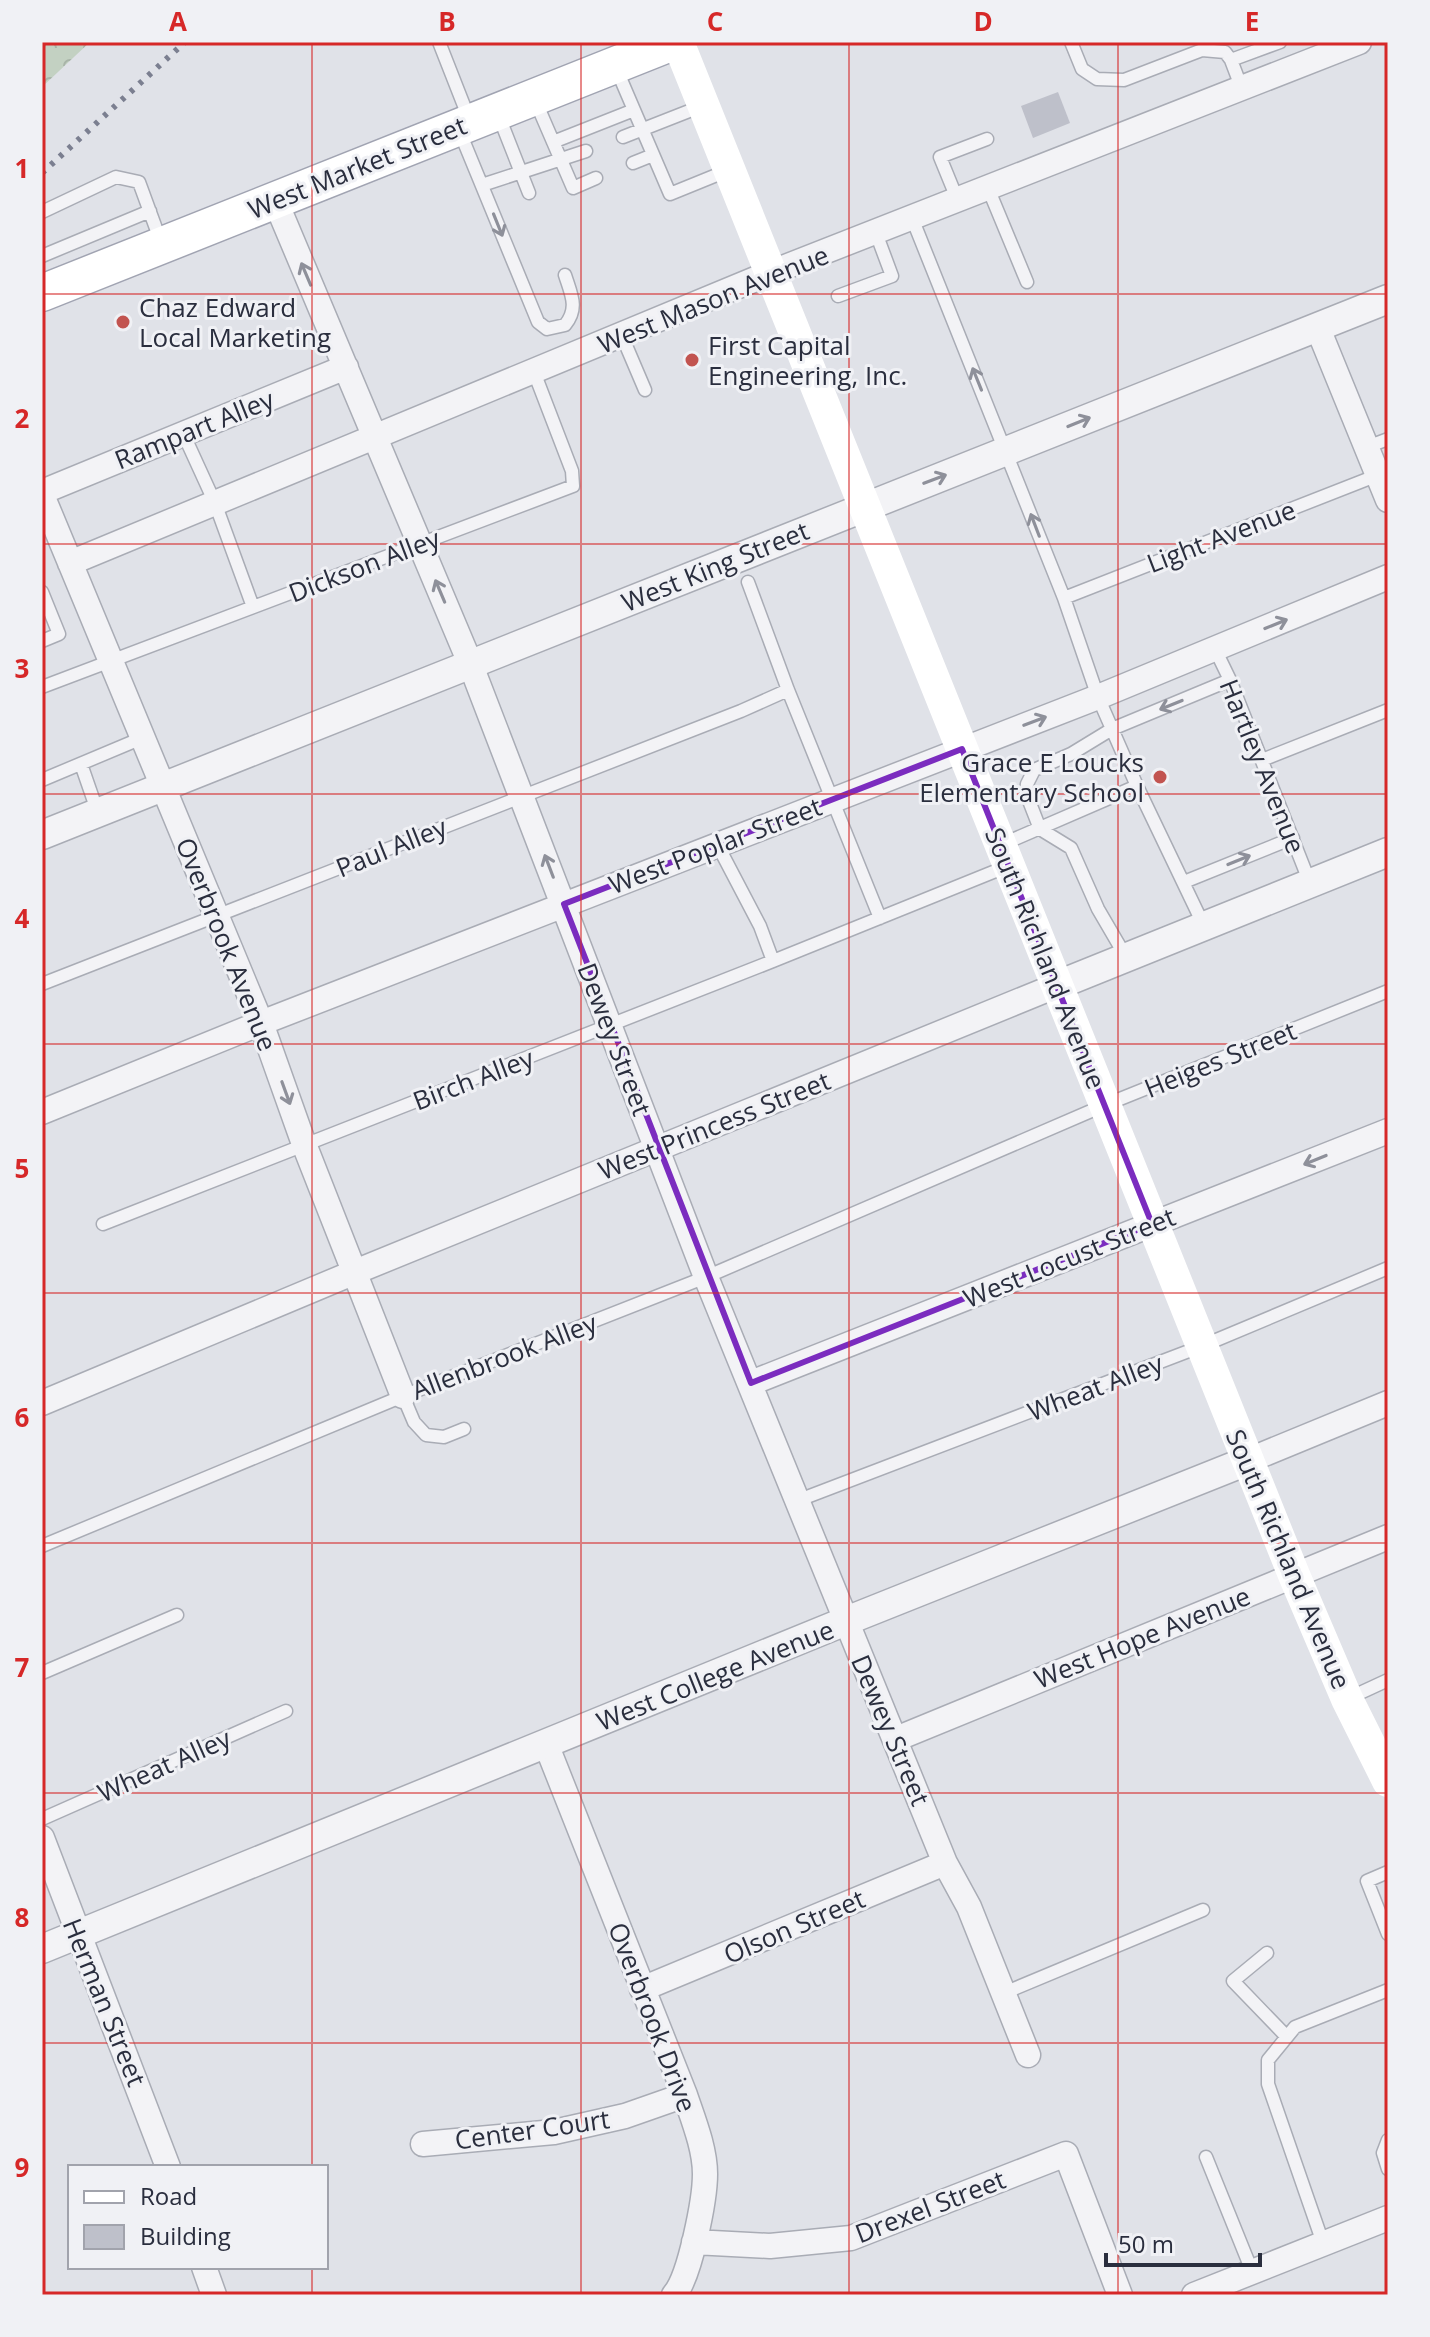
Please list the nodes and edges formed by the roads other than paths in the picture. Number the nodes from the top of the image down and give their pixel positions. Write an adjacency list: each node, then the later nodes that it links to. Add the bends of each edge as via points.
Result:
1 (439, 42): 12 (lane)
2 (676, 42): 7 (main road, West Market Street); 10 (main road, South Richland Avenue)
3 (1071, 42): 6 (lane, via 1082,69 1097,79 1124,80 1202,50 1225,52)
4 (1280, 42): 6 (lane)
5 (1359, 42): 8 (street, West Mason Avenue)
6 (1231, 60): 8 (lane)
7 (615, 65): 9 (main road, West Market Street); 11 (lane)
8 (1242, 89): 25 (street, West Mason Avenue)
9 (534, 98): 12 (main road, West Market Street); 16 (lane)
10 (703, 106): 13 (lane); 21 (main road, South Richland Avenue)
11 (634, 110): 13 (lane); 16 (lane)
12 (475, 120): 22 (lane); 24 (lane); 27 (main road, West Market Street)
13 (642, 129): 14 (lane); 18 (lane)
14 (623, 137)
15 (987, 139): 28 (lane, via 940,157)
16 (553, 142): 19 (lane)
17 (586, 151): 19 (lane)
18 (653, 155): 20 (lane); 21 (lane, via 670,194)
19 (561, 160): 22 (lane); 23 (lane, via 573,188)
20 (633, 163)
21 (729, 170): 35 (main road, South Richland Avenue)
22 (519, 172): 24 (lane); 26 (lane)
23 (596, 178)
24 (482, 185): 36 (lane, one-way to 36, via 538,322 547,329 565,325 573,316)
25 (988, 188): 28 (street, West Mason Avenue); 37 (lane)
26 (529, 193)
27 (275, 200): 33 (main road, West Market Street); 43 (street, Dewey Street, one-way to 27)
28 (958, 201): 31 (street, West Mason Avenue)
29 (150, 211): 30 (lane, via 139,182 116,177 92,194); 33 (lane); 34 (lane, via 92,230)
30 (42, 212)
31 (912, 218): 32 (street, West Mason Avenue); 49 (lane, one-way to 31)
32 (876, 233): 35 (street, West Mason Avenue); 39 (lane, via 892,276)
33 (162, 245): 38 (main road, West Market Street)
34 (42, 256)
35 (770, 273): 42 (street, West Mason Avenue); 54 (main road, South Richland Avenue)
36 (565, 275)
37 (1027, 282)
38 (42, 293)
39 (838, 296)
40 (1388, 299): 41 (street, West King Street)
41 (1317, 326): 48 (street); 49 (street, West King Street, one-way to 41)
42 (622, 336): 44 (street, West Mason Avenue); 45 (lane)
43 (346, 367): 46 (street, Rampart Alley); 47 (street, Dewey Street)
44 (534, 372): 47 (street, West Mason Avenue); 55 (lane, Dickson Alley, via 573,486)
45 (645, 390)
46 (183, 433): 51 (street, Rampart Alley); 53 (lane)
47 (375, 438): 53 (street, West Mason Avenue); 55 (street, Dewey Street)
48 (1377, 443): 50 (street)
49 (1007, 452): 54 (street, West King Street, one-way to 49); 60 (lane, one-way to 49)
50 (1378, 475): 52 (street); 60 (lane, Light Avenue)
51 (42, 494): 56 (street, Overbrook Avenue)
52 (1388, 500)
53 (215, 503): 56 (street, West Mason Avenue); 61 (lane)
54 (863, 506): 65 (street, West King Street); 73 (main road, South Richland Avenue)
55 (420, 545): 61 (lane, Dickson Alley); 65 (street, Dewey Street, one-way to 55)
56 (70, 563): 64 (street, Overbrook Avenue)
57 (1388, 577): 63 (street, West Poplar Street, one-way to 57)
58 (748, 582): 68 (lane)
59 (42, 592): 62 (lane, via 59,634)
60 (1064, 598): 69 (lane)
61 (253, 607): 64 (lane, Dickson Alley)
62 (42, 641)
63 (1215, 649): 66 (lane, Hartley Avenue); 69 (street, West Poplar Street)
64 (110, 661): 67 (lane, Dickson Alley); 72 (street, Overbrook Avenue)
65 (470, 663): 78 (street, West King Street); 79 (street, Dewey Street)
66 (1230, 680): 71 (lane, one-way to 71); 74 (lane, Hartley Avenue)
67 (42, 687)
68 (788, 690): 79 (lane, Paul Alley); 80 (lane)
69 (1098, 697): 71 (lane); 73 (street, West Poplar Street, one-way to 69)
70 (1388, 710): 74 (lane)
71 (1112, 729): 77 (lane); 82 (lane, via 1034,770 1026,793)
72 (142, 738): 75 (lane); 78 (street, Overbrook Avenue)
73 (962, 749): 80 (street, West Poplar Street); 87 (main road, South Richland Avenue)
74 (1262, 760): 84 (lane, Hartley Avenue)
75 (81, 764): 76 (lane); 81 (lane)
76 (42, 780)
77 (1137, 786): 82 (lane, Birch Alley); 88 (lane)
78 (162, 788): 81 (street, West King Street); 91 (street, Overbrook Avenue)
79 (522, 795): 90 (street, Dewey Street, one-way to 79); 91 (lane, Paul Alley)
80 (833, 800): 85 (street, West Poplar Street); 92 (lane)
81 (98, 813): 83 (street, West King Street)
82 (1040, 829): 87 (lane, Birch Alley); 94 (lane, via 1071,848)
83 (42, 835)
84 (1293, 838): 88 (lane, one-way to 84); 89 (lane, Hartley Avenue)
85 (717, 844): 90 (street, West Poplar Street); 95 (lane)
86 (1388, 852): 89 (street, West Princess Street)
87 (1005, 855): 92 (lane, Birch Alley); 97 (main road, South Richland Avenue)
88 (1184, 882): 93 (lane)
89 (1310, 883): 93 (street, West Princess Street)
90 (564, 904): 99 (street, West Poplar Street); 100 (street, Dewey Street)
91 (217, 916): 96 (lane, Paul Alley); 99 (street, Overbrook Avenue)
92 (880, 918): 95 (lane, Birch Alley)
93 (1204, 926): 94 (street, West Princess Street)
94 (1126, 957): 97 (street, West Princess Street)
95 (773, 961): 100 (lane, Birch Alley)
96 (42, 984)
97 (1058, 985): 101 (main road, South Richland Avenue); 105 (street, West Princess Street)
98 (1388, 991): 101 (lane, Heiges Street)
99 (261, 1023): 102 (street, West Poplar Street); 104 (street, Overbrook Avenue, one-way to 104)
100 (609, 1025): 104 (lane, Birch Alley); 105 (street, Dewey Street)
101 (1105, 1105): 106 (lane, Heiges Street); 108 (main road, South Richland Avenue)
102 (42, 1112)
103 (1388, 1131): 108 (street, West Locust Street, one-way to 108)
104 (304, 1144): 107 (lane, Birch Alley); 110 (street, Overbrook Avenue)
105 (656, 1148): 110 (street, West Princess Street); 111 (street, Dewey Street)
106 (965, 1165): 111 (lane, Allenbrook Alley)
107 (103, 1224)
108 (1152, 1224): 112 (main road, South Richland Avenue); 113 (street, West Locust Street)
109 (1388, 1268): 112 (lane, Wheat Alley)
110 (355, 1272): 114 (street, Overbrook Avenue); 115 (street, West Princess Street)
111 (706, 1277): 113 (street, Dewey Street); 114 (lane, Allenbrook Alley)
112 (1202, 1346): 118 (main road, South Richland Avenue); 119 (lane, Wheat Alley)
113 (751, 1383): 119 (street, Dewey Street)
114 (403, 1396): 117 (lane, via 426,1435 444,1437); 121 (lane, Allenbrook Alley)
115 (42, 1403)
116 (1388, 1403): 118 (street, West College Avenue)
117 (464, 1429)
118 (1247, 1461): 122 (main road, South Richland Avenue); 124 (street, West College Avenue)
119 (799, 1500): 124 (street, Dewey Street)
120 (1388, 1537): 122 (street, West Hope Avenue)
121 (42, 1546)
122 (1294, 1575): 127 (main road, South Richland Avenue); 129 (street, West Hope Avenue)
123 (177, 1615): 125 (lane)
124 (846, 1621): 129 (street, Dewey Street); 130 (street, West College Avenue)
125 (42, 1673)
126 (1388, 1680): 127 (lane)
127 (1347, 1699): 131 (main road, South Richland Avenue)
128 (286, 1711): 132 (lane, Wheat Alley)
129 (896, 1739): 134 (street, Dewey Street)
130 (546, 1744): 138 (street, West College Avenue); 141 (street, Overbrook Drive)
131 (1388, 1781)
132 (42, 1819)
133 (42, 1838): 138 (street, Herman Street)
134 (945, 1863): 141 (street, Olson Street); 143 (street, Dewey Street)
135 (1388, 1872): 137 (lane, via 1367,1881)
136 (1203, 1910): 143 (lane)
137 (1388, 1934)
138 (78, 1935): 139 (street, West College Avenue); 150 (street, Herman Street)
139 (42, 1949)
140 (1267, 1953): 144 (lane, via 1233,1981)
141 (642, 1989): 146 (street, Overbrook Drive)
142 (1388, 1990): 144 (lane, via 1295,2027)
143 (1004, 1993): 145 (street, Dewey Street)
144 (1287, 2037): 154 (lane, via 1268,2060 1268,2084)
145 (1028, 2055)
146 (685, 2095): 148 (street, Center Court, via 554,2132); 153 (street, Overbrook Drive, via 705,2173)
147 (1388, 2140): 151 (lane, via 1383,2153)
148 (423, 2144)
149 (1206, 2157): 156 (lane)
150 (167, 2165)
151 (1388, 2169)
152 (1388, 2218): 154 (street)
153 (694, 2242): 158 (street, Overbrook Drive); 159 (street, Drexel Street, via 770,2246 851,2238 1066,2154)
154 (1323, 2243): 156 (street)
155 (205, 2269): 157 (street)
156 (1252, 2271): 160 (street)
157 (214, 2295)
158 (674, 2295)
159 (1120, 2295)
160 (1194, 2295)

